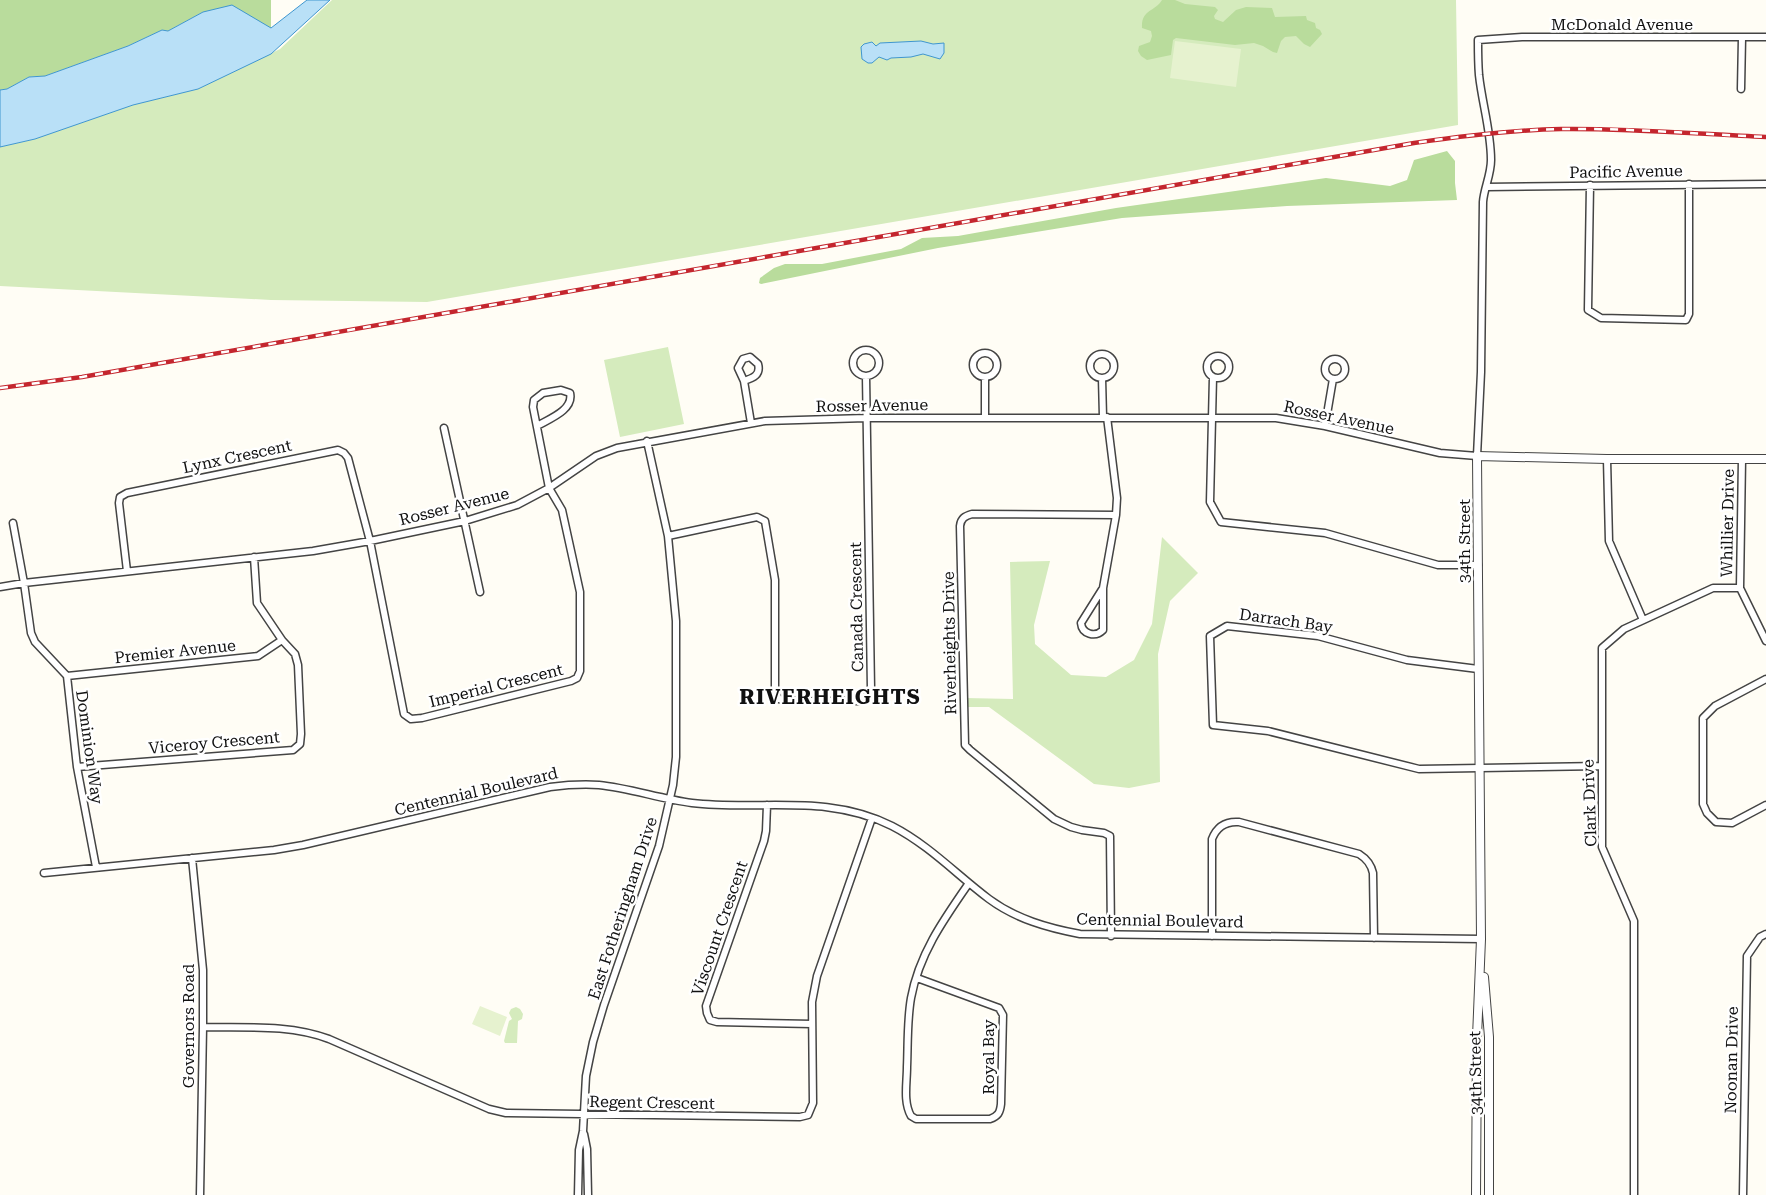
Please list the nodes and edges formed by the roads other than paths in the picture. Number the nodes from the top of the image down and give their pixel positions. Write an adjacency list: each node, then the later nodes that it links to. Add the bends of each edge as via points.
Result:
1 (1742, 38): 2 (street, McDonald Avenue); 3 (street, McDonald Avenue, via 1522,37); 4 (street)
2 (1766, 38)
3 (1478, 40): 8 (street, 34th Street, via 1479,76 1489,130 1491,168)
4 (1741, 89)
5 (1689, 184): 6 (street, Pacific Avenue); 7 (street, Pacific Avenue); 7 (street, via 1689,314 1686,320 1601,318 1588,310)
6 (1766, 184)
7 (1590, 185): 8 (street, Pacific Avenue)
8 (1486, 187): 24 (street, 34th Street, via 1482,202)
9 (866, 376): 9 (street, via 875,373 879,366 878,357 867,350 859,352 853,363 858,374); 16 (street)
10 (985, 377): 17 (street)
11 (1213, 377): 18 (street)
12 (1102, 378): 15 (street)
13 (1333, 379): 21 (street)
14 (744, 381): 19 (street)
15 (1105, 417): 17 (street, Rosser Avenue); 18 (street, Rosser Avenue); 29 (street, via 1116,478)
16 (866, 418): 17 (street, Rosser Avenue); 19 (street, Rosser Avenue); 32 (street, Canada Crescent, via 871,689 867,697 860,701 779,699 776,692 775,580 765,521 757,517)
17 (985, 418)
18 (1212, 418): 21 (street, Rosser Avenue, via 1276,418); 35 (street, via 1210,502 1220,522 1325,533 1438,565)
19 (751, 422): 23 (street, Rosser Avenue)
20 (537, 426): 20 (street, Imperial Crescent, via 568,407 570,393 561,390 543,393 534,400); 28 (street, Imperial Crescent)
21 (1325, 426): 24 (street, Rosser Avenue, via 1440,453)
22 (444, 428): 30 (street)
23 (647, 441): 28 (street, Rosser Avenue, via 596,456); 32 (street, East Fotheringham Drive)
24 (1477, 456): 25 (street, Rosser Avenue); 35 (street, 34th Street)
25 (1607, 459): 26 (street, Rosser Avenue); 42 (street, via 1609,542)
26 (1742, 459): 27 (street, Rosser Avenue); 40 (street, Whillier Drive)
27 (1766, 459)
28 (549, 488): 30 (street, Rosser Avenue, via 517,505); 33 (street, Imperial Crescent, via 562,510 580,592 580,671 571,681 411,719 404,714)
29 (1116, 515): 39 (street); 60 (street, Riverheights Drive, via 972,514 961,520 960,526 966,745 1054,819 1110,836)
30 (465, 521): 33 (street, Rosser Avenue); 41 (street)
31 (13, 523): 37 (street, Dominion Way)
32 (668, 536): 51 (street, East Fotheringham Drive, via 676,621 676,757)
33 (370, 541): 34 (street, Rosser Avenue); 36 (street, Lynx Crescent, via 348,458 344,452 332,450 120,497)
34 (254, 557): 36 (street, Rosser Avenue); 43 (street, Viceroy Crescent, via 257,603)
35 (1478, 565): 45 (street, 34th Street)
36 (127, 571): 37 (street, Rosser Avenue)
37 (24, 583): 38 (street, Rosser Avenue); 46 (street, Dominion Way, via 30,633)
38 (0, 587)
39 (1103, 588): 39 (street, via 1081,623 1084,632 1096,635 1103,630)
40 (1740, 588): 42 (street, Clark Drive, via 1713,588); 44 (street, Whillier Drive)
41 (480, 592)
42 (1643, 620): 48 (street, Clark Drive, via 1624,629 1602,648)
43 (282, 640): 46 (street, Premier Avenue, via 258,656); 49 (street, Viceroy Crescent, via 296,654 298,665 301,734 300,744 293,750)
44 (1766, 641)
45 (1478, 669): 50 (street, 34th Street); 50 (street, Darrach Bay, via 1407,660 1318,636 1227,626 1210,636 1213,725 1268,731 1418,769)
46 (67, 676): 49 (street, Dominion Way)
47 (1766, 679): 53 (street, via 1715,706 1703,718 1703,804 1707,814 1716,822 1732,823)
48 (1601, 766): 50 (street); 77 (street, Clark Drive, via 1602,847 1634,921)
49 (77, 767): 56 (street, Dominion Way)
50 (1479, 768): 63 (street, 34th Street)
51 (670, 800): 52 (street, Centennial Boulevard, via 714,805); 55 (street, Centennial Boulevard, via 601,785 566,785 303,845); 70 (street, East Fotheringham Drive, via 659,846 593,1042)
52 (767, 805): 54 (street, Centennial Boulevard, via 828,806); 66 (street, Viscount Crescent, via 764,841 706,1006 707,1012 710,1020 717,1022)
53 (1766, 805)
54 (872, 818): 58 (street, Centennial Boulevard, via 906,834); 66 (street, Regent Crescent, via 817,976)
55 (192, 858): 56 (street, Centennial Boulevard); 67 (street, Governors Road, via 203,970)
56 (96, 868): 57 (street, Centennial Boulevard)
57 (44, 873)
58 (969, 883): 60 (street, Centennial Boulevard, via 990,900 1027,920 1080,934); 65 (street, Royal Bay, via 935,932)
59 (1766, 934): 78 (street, Noonan Drive, via 1760,937 1747,956)
60 (1111, 936): 61 (street, Centennial Boulevard)
61 (1212, 936): 62 (street, Centennial Boulevard); 62 (street, via 1212,839 1215,831 1230,821 1360,854 1365,858 1373,873)
62 (1374, 938): 63 (street, Centennial Boulevard)
63 (1481, 940): 64 (street, 34th Street)
64 (1481, 950): 68 (street, 34th Street); 69 (street, 34th Street)
65 (917, 978): 65 (street, Royal Bay, via 908,1025 907,1102 911,1116 924,1120 997,1117 1002,1094 1003,1015 999,1008)
66 (812, 1024): 70 (street, Regent Crescent, via 813,1103 808,1115)
67 (204, 1027): 70 (street, Regent Crescent, via 284,1028 308,1032 489,1109 516,1114); 72 (street, Governors Road)
68 (1477, 1054): 69 (street); 75 (street, 34th Street)
69 (1489, 1054): 76 (street, 34th Street)
70 (583, 1115): 71 (street, East Fotheringham Drive)
71 (583, 1131): 73 (street, via 579,1150); 74 (street, via 588,1150)
72 (200, 1195)
73 (578, 1195)
74 (588, 1195)
75 (1476, 1195)
76 (1489, 1195)
77 (1634, 1195)
78 (1743, 1195)

